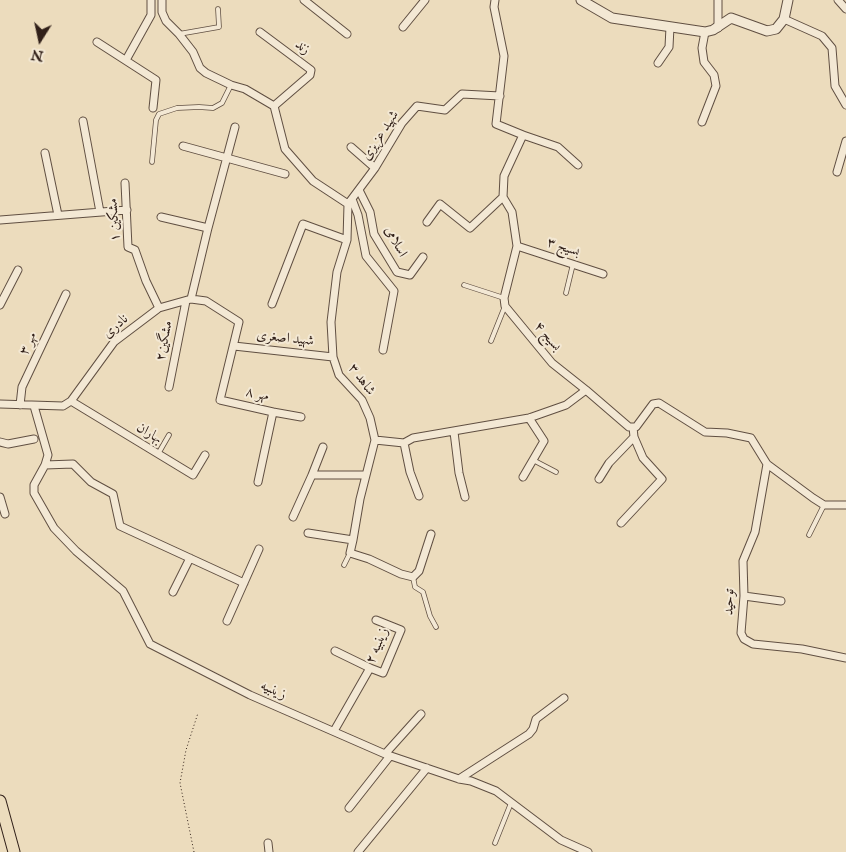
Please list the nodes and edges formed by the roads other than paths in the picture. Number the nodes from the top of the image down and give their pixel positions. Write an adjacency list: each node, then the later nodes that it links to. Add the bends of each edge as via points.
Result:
1 (151, 0): 21 (street, via 152,15)
2 (162, 0): 18 (street, via 166,22)
3 (304, 0): 19 (street)
4 (425, 0): 14 (street)
5 (495, 0): 24 (street, via 504,56)
6 (580, 0): 13 (street, via 612,18)
7 (718, 0): 15 (street)
8 (788, 0): 12 (street)
9 (838, 0): 11 (street)
10 (218, 9): 18 (lane, via 219,27)
11 (846, 9)
12 (784, 18): 15 (street, via 776,29 767,31 731,18); 25 (street, via 822,36 832,48 835,86)
13 (670, 27): 17 (street); 22 (street, via 669,47)
14 (403, 28)
15 (718, 28): 17 (street)
16 (260, 32): 26 (street, زند, via 311,70 310,75)
17 (705, 32): 29 (street, via 704,62 714,75 716,86)
18 (179, 34): 23 (street, via 200,68)
19 (347, 34)
20 (97, 42): 21 (street)
21 (126, 60): 27 (street, via 156,80)
22 (658, 63)
23 (231, 85): 26 (street, via 245,89); 37 (lane, via 222,103 213,108 177,108 159,114)
24 (500, 96): 31 (street, via 496,124); 39 (street, شهید عزیزی, via 462,94 445,110 417,106 402,123)
25 (846, 105)
26 (274, 106): 45 (street, via 285,148 313,181)
27 (153, 108)
28 (83, 121): 47 (street)
29 (702, 122)
30 (235, 127): 36 (street, مشگین۲)
31 (523, 135): 38 (street, via 558,147); 44 (street, via 504,176)
32 (846, 141): 40 (street)
33 (183, 146): 36 (street)
34 (351, 147): 39 (street)
35 (45, 153): 48 (street)
36 (227, 158): 41 (street); 52 (street, مشگین۲)
37 (152, 162)
38 (578, 165)
39 (375, 168): 43 (street, شهید عزیزی)
40 (836, 172)
41 (285, 174)
42 (125, 182): 46 (street, مشکین ۱)
43 (359, 190): 45 (street, شهید عزیزی); 55 (street, اسلامی, via 370,212 374,234 397,272 410,276)
44 (503, 197): 51 (street, via 470,228 440,204); 54 (street, via 512,212)
45 (350, 201): 53 (street, شاهد ۳); 69 (street, via 358,215 366,256 394,291)
46 (127, 210): 47 (street); 66 (street, مشکین ۱, via 128,247 135,250)
47 (100, 212): 48 (street)
48 (58, 215): 50 (street)
49 (161, 217): 52 (street)
50 (0, 220)
51 (426, 222)
52 (208, 228): 62 (street, مشگین۲)
53 (347, 240): 64 (street, via 303,224); 70 (street, شاهد ۳, via 336,280 331,322)
54 (516, 246): 56 (street, بسیج ۳); 63 (street)
55 (423, 256)
56 (573, 264): 58 (street, بسیج ۳); 60 (lane)
57 (18, 270): 65 (street)
58 (602, 274)
59 (464, 285): 63 (lane)
60 (566, 292)
61 (66, 294): 75 (street, مهر ۳, via 22,387)
62 (188, 300): 66 (street, نادری); 68 (street, via 206,301 239,322); 71 (street, مشگین۲)
63 (504, 302): 67 (lane); 72 (street, بسیج ۴, via 552,363)
64 (272, 304)
65 (0, 305)
66 (159, 308): 73 (street, نادری, via 114,342)
67 (490, 341)
68 (234, 346): 70 (street, شهید اصغری); 77 (street, مهر ۸, via 220,400)
69 (383, 350)
70 (334, 357): 85 (street, شاهد ۳, via 339,375 362,400)
71 (169, 387)
72 (586, 390): 79 (street, via 566,405); 80 (street, بسیج ۴, via 629,428)
73 (71, 402): 76 (street, via 62,406); 89 (street, بهاران)
74 (0, 404): 75 (street)
75 (20, 405): 76 (street)
76 (34, 406): 93 (street, زینبیه, via 48,455)
77 (273, 412): 78 (street); 99 (street, مهر ۸)
78 (301, 417)
79 (529, 418): 81 (street); 91 (street, via 544,441)
80 (633, 427): 83 (street); 92 (street, via 653,404 659,403 705,432 751,438)
81 (454, 432): 87 (street, via 413,438); 102 (street)
82 (169, 435): 89 (lane)
83 (634, 437): 98 (street, via 609,463); 107 (street, via 643,458 662,479)
84 (34, 439): 86 (street, via 8,444)
85 (375, 440): 87 (street); 96 (street, شاهد ۳)
86 (0, 442)
87 (404, 443): 100 (street)
88 (323, 447): 95 (street)
89 (158, 454): 90 (street, بهاران, via 193,475)
90 (206, 455)
91 (533, 460): 94 (lane); 97 (street)
92 (767, 464): 103 (street); 119 (street, توحید, via 756,532 743,561)
93 (45, 465): 114 (street, via 73,464 91,482 113,494 120,526); 129 (street, زینبیه, via 34,484 34,493 54,528 123,591 150,644 222,681)
94 (556, 472)
95 (312, 475): 96 (street); 106 (street)
96 (366, 475): 111 (street, شاهد ۳)
97 (523, 477)
98 (599, 479)
99 (258, 482)
100 (419, 496)
101 (0, 497): 105 (street)
102 (465, 497)
103 (824, 505): 104 (street); 110 (lane)
104 (846, 505)
105 (5, 514)
106 (292, 517)
107 (621, 523)
108 (308, 532): 111 (street)
109 (431, 534): 116 (street, via 419,571)
110 (809, 535)
111 (353, 540): 113 (street, شاهد ۳)
112 (259, 549): 117 (street)
113 (350, 553): 115 (lane); 116 (street)
114 (190, 558): 117 (street); 118 (street)
115 (344, 564)
116 (413, 577): 123 (lane, via 415,587 423,592)
117 (244, 582): 122 (street)
118 (173, 592)
119 (744, 596): 120 (street); 125 (street, توحید, via 741,633 752,644)
120 (781, 601)
121 (376, 620): 126 (street, زینبیه ۲, via 401,630 382,673)
122 (227, 621)
123 (436, 627)
124 (335, 651): 126 (street)
125 (846, 658)
126 (370, 668): 129 (street, زینبیه ۲)
127 (564, 698): 132 (street, via 536,719 529,734)
128 (421, 714): 130 (street)
129 (334, 731): 130 (street, زینبیه)
130 (387, 755): 131 (street, زینبیه); 135 (street)
131 (427, 768): 132 (street, زینبیه); 140 (street)
132 (459, 779): 134 (street, زینبیه, via 496,791)
133 (0, 800): 138 (main road)
134 (511, 802): 137 (lane); 141 (street, زینبیه, via 561,840)
135 (349, 808)
136 (268, 843): 139 (street)
137 (495, 843)
138 (14, 852)
139 (269, 852)
140 (358, 852)
141 (588, 852)

